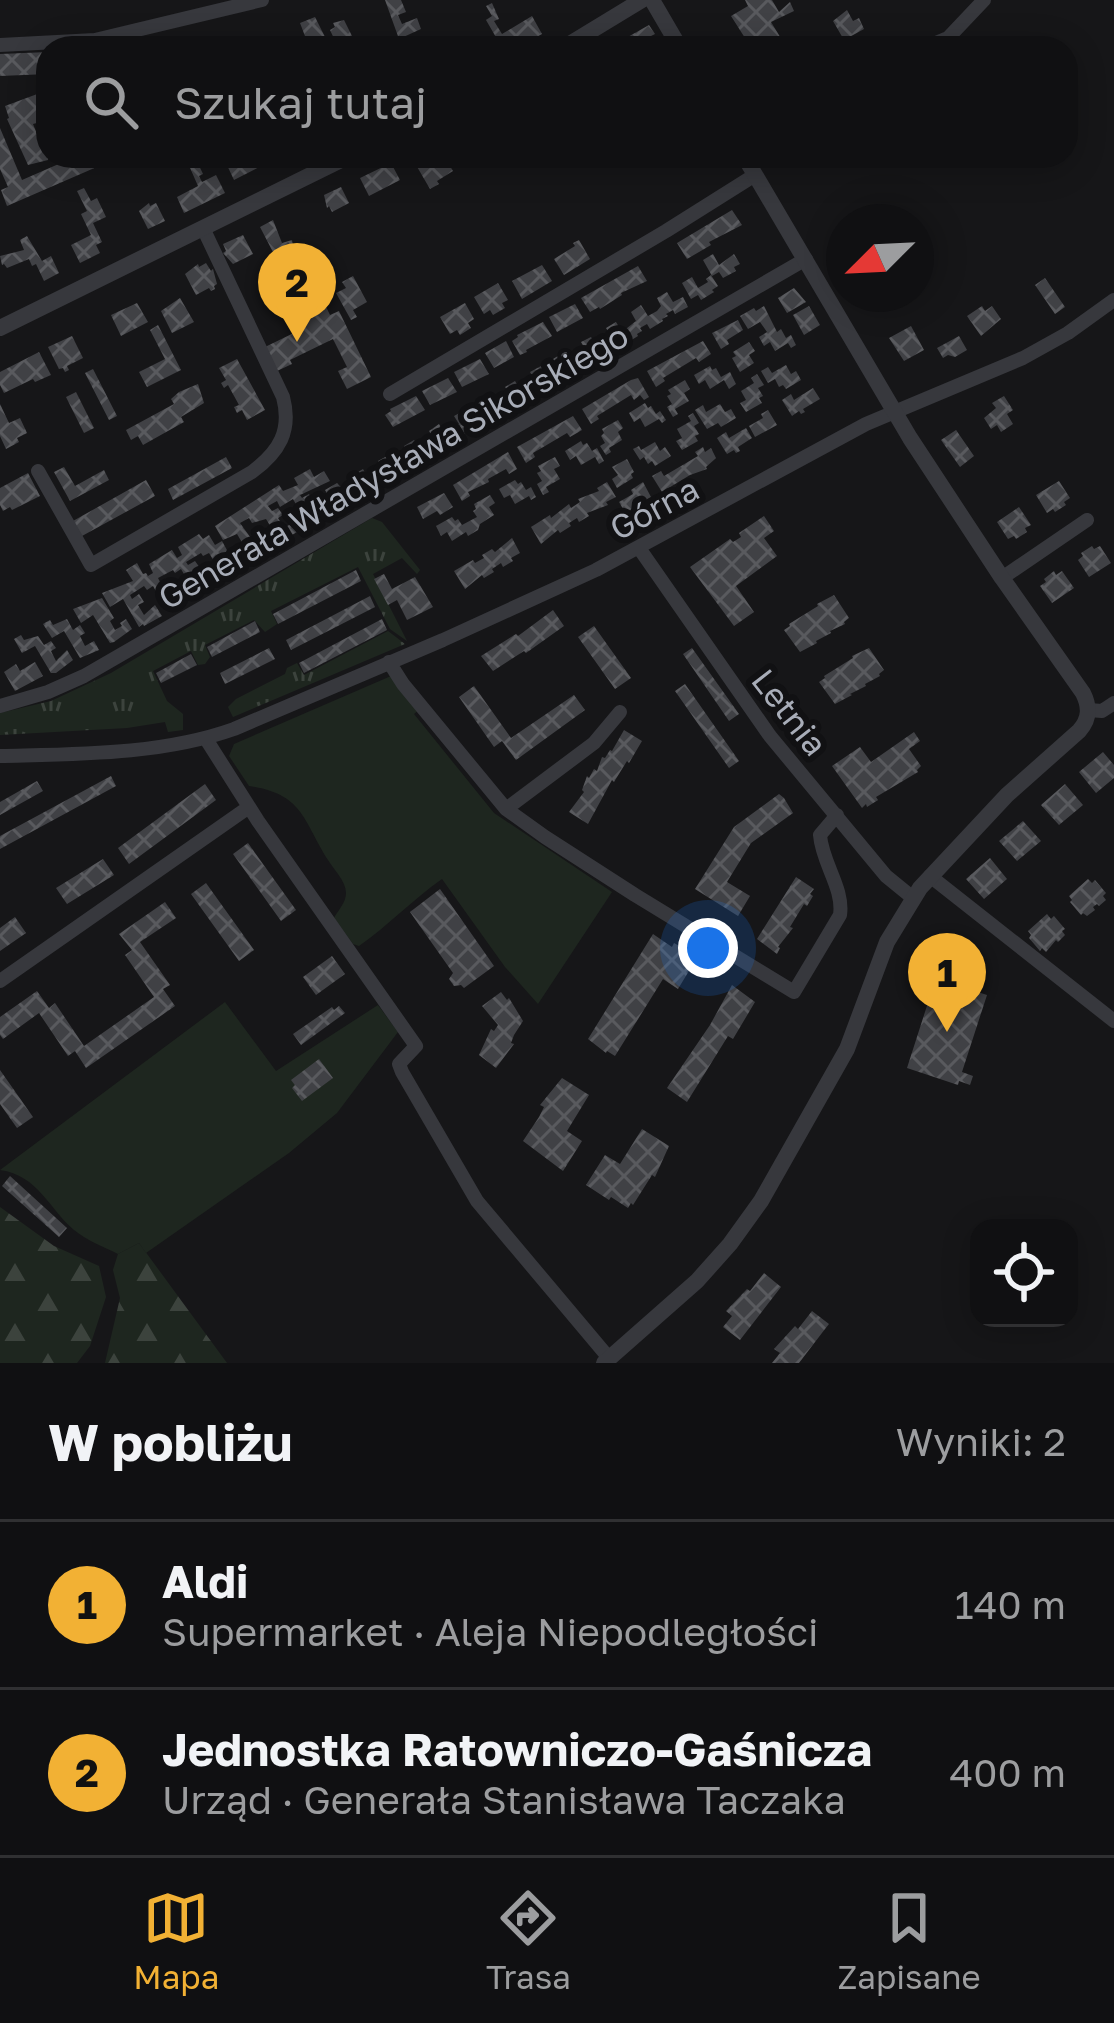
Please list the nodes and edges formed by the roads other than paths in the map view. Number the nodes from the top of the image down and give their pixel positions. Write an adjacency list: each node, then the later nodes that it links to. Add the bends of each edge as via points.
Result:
1 (262, 0): 5 (street)
2 (642, 0): 6 (street)
3 (652, 0): 7 (street)
4 (984, 0): 8 (street)
5 (112, 36)
6 (583, 36)
7 (673, 36)
8 (950, 36)
9 (36, 43): 10 (street)
10 (0, 45)
11 (326, 168): 14 (street)
12 (751, 168): 13 (street)
13 (755, 176): 15 (street); 18 (street)
14 (203, 228): 17 (street); 20 (street, via 283,397 286,423 270,459 91,565)
15 (806, 259): 19 (street); 26 (street, Generała Władysława Sikorskiego, via 83,676)
16 (1114, 300): 19 (street, Górna, via 1023,358)
17 (0, 328)
18 (390, 394)
19 (894, 412): 22 (street, Górna); 23 (street)
20 (38, 471)
21 (1087, 520): 23 (street)
22 (639, 548): 24 (street, Górna); 33 (street, Letnia, via 770,736)
23 (1002, 578): 27 (street)
24 (389, 662): 29 (street, Górna); 32 (street)
25 (1114, 703): 27 (street)
26 (0, 706)
27 (1089, 710): 34 (street, via 1079,731)
28 (620, 712): 32 (street, via 594,743)
29 (206, 739): 30 (street); 31 (street)
30 (0, 756)
31 (249, 807): 36 (street); 38 (street, via 416,1046 399,1064 459,1173)
32 (506, 809): 33 (street, via 794,992 840,915 820,835)
33 (837, 815): 35 (street, Letnia)
34 (930, 876): 35 (street); 37 (street)
35 (913, 898): 38 (street, via 887,942 847,1049 760,1201 697,1281)
36 (0, 981)
37 (1114, 1021)
38 (606, 1360)

